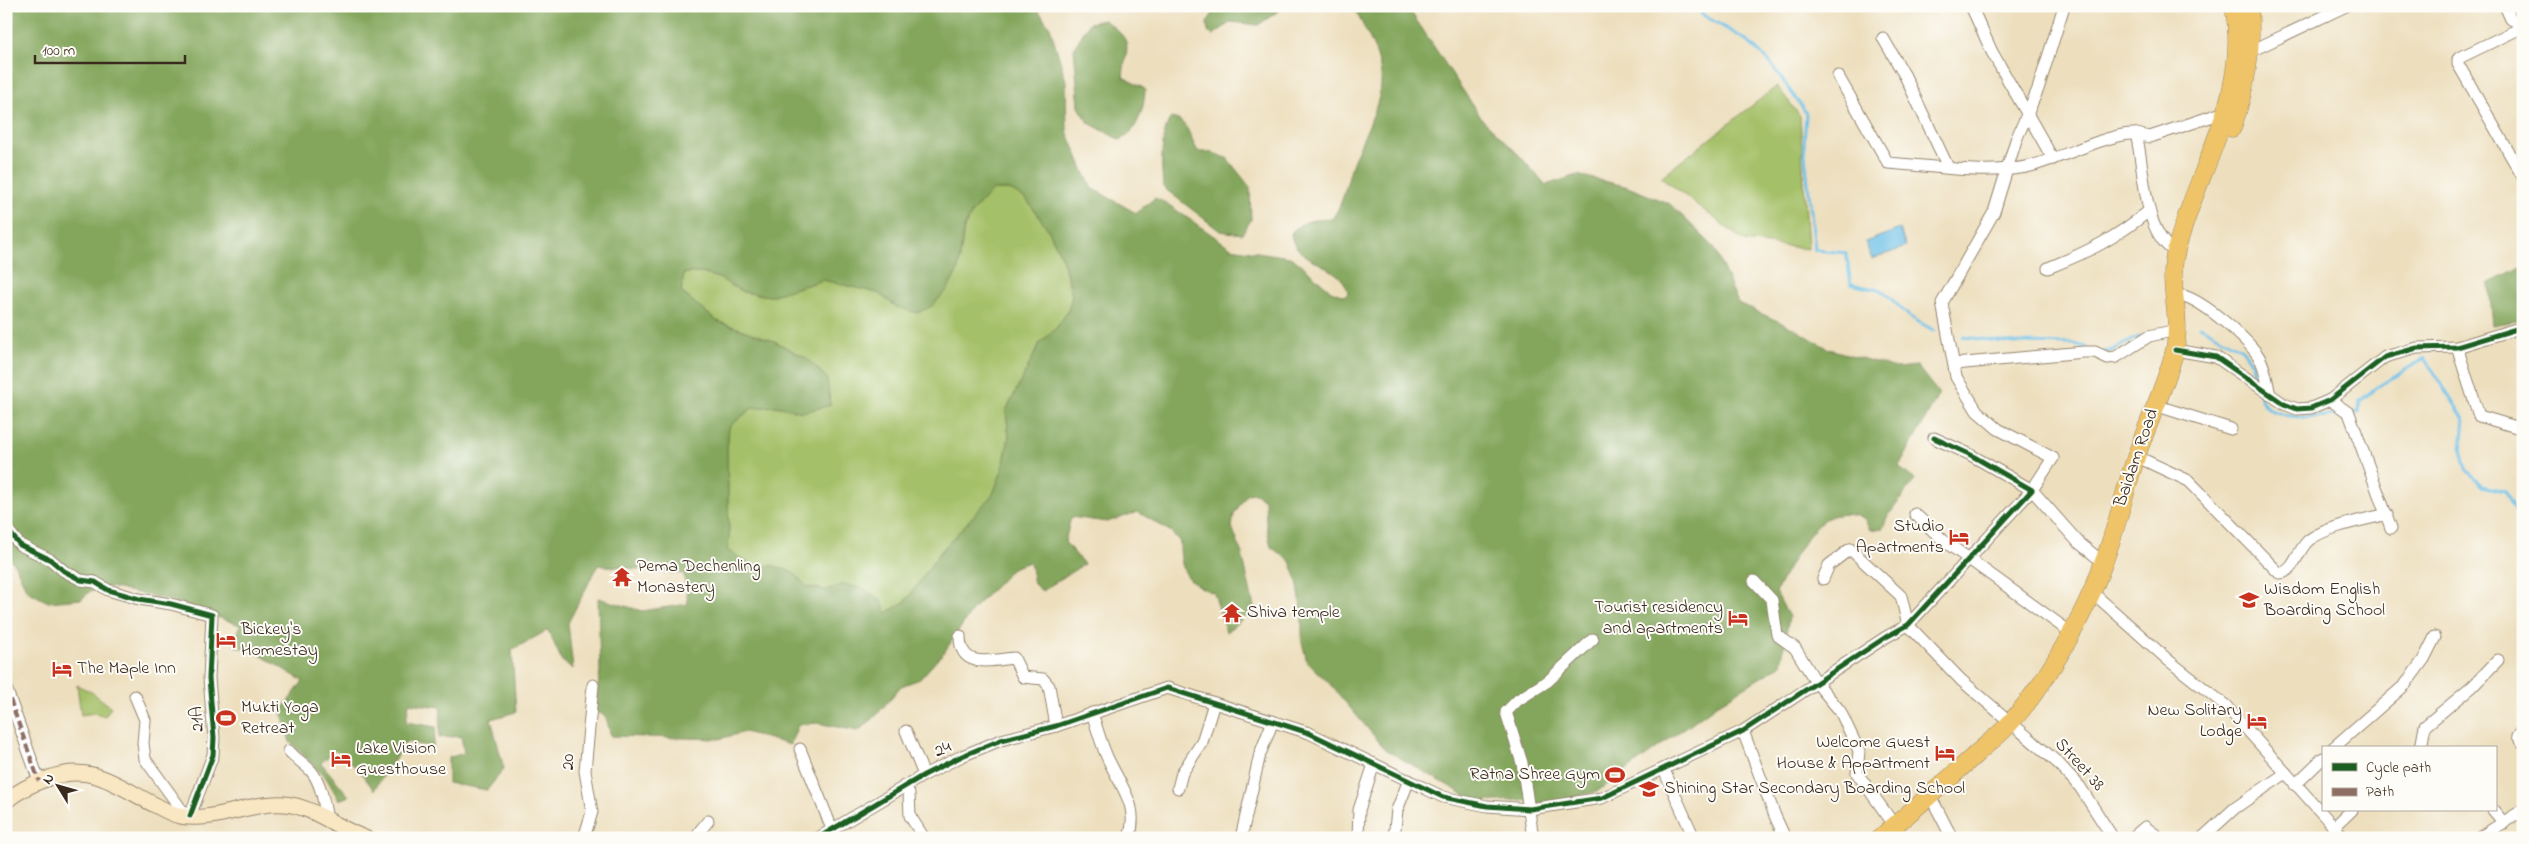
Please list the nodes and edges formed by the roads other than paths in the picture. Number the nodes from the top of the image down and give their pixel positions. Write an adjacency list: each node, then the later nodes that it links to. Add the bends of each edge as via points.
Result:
1 (1971, 6): 12 (street, via 1992,52)
2 (2064, 6): 12 (street, via 2038,89)
3 (2234, 6): 11 (main road, Baidam Road, via 2239,48)
4 (2249, 6): 9 (main road, Baidam Road)
5 (2346, 6): 9 (street)
6 (2505, 6): 7 (street, via 2510,19)
7 (2523, 26): 17 (street, via 2463,56 2458,59 2458,64)
8 (1883, 38): 15 (street, via 1905,76)
9 (2251, 51): 21 (main road, Baidam Road, via 2240,103 2186,254 2182,278)
10 (1838, 76): 15 (street, via 1888,163)
11 (2225, 112): 13 (street, via 2150,137); 19 (main road, Baidam Road)
12 (2027, 113): 14 (street); 16 (street)
13 (2136, 134): 14 (street, via 2125,133); 18 (street)
14 (2053, 159): 16 (street)
15 (1948, 167): 16 (street)
16 (2009, 170): 26 (street, via 1994,212 1942,303)
17 (2523, 177)
18 (2149, 211): 19 (street, via 2164,244); 20 (street, via 2092,251)
19 (2176, 252): 23 (main road, Baidam Road, via 2172,279)
20 (2048, 268)
21 (2184, 296): 25 (main road, Baidam Road, via 2188,330); 27 (street, via 2194,298 2228,325 2260,357)
22 (2523, 327): 24 (street)
23 (2177, 330): 25 (main road, Baidam Road); 26 (street, via 2149,336 2116,357 2084,352)
24 (2457, 347): 28 (street, via 2417,348 2384,356); 31 (street, via 2479,416)
25 (2180, 350): 27 (street, via 2216,357); 29 (main road, Baidam Road); 40 (main road, Baidam Road, via 2136,457)
26 (1955, 364): 34 (street, 24, via 1956,377 1976,411 1998,429 2053,458)
27 (2270, 395): 28 (street, via 2298,409 2311,408)
28 (2330, 400): 36 (street, via 2349,413)
29 (2164, 408): 30 (street); 33 (main road, Baidam Road)
30 (2231, 429)
31 (2523, 429)
32 (1934, 438): 34 (street, via 1970,454)
33 (2144, 460): 36 (street, via 2189,481 2279,573 2288,570 2307,541 2342,526); 43 (main road, Baidam Road, via 2111,567)
34 (2032, 490): 39 (street, 24); 40 (street, via 2078,542)
35 (1915, 514): 39 (street)
36 (2387, 514): 38 (street)
37 (6, 528): 83 (street, 21A / 21A, via 20,545 81,580 139,599 212,615 209,678 213,755)
38 (2391, 528)
39 (1968, 558): 44 (street, 24); 45 (street)
40 (2104, 563): 43 (main road, Baidam Road)
41 (1823, 579): 44 (street, via 1829,565 1850,549 1901,596)
42 (1754, 581): 50 (street, via 1772,600 1777,635 1795,648)
43 (2095, 595): 45 (main road, Baidam Road); 58 (main road, Baidam Road, via 2055,677); 70 (street, via 2225,705)
44 (1908, 625): 50 (street, 24); 58 (street, Street 38, via 1960,680)
45 (2070, 632): 58 (main road, Baidam Road)
46 (960, 636): 57 (street, via 963,653 975,660 1014,658 1023,677 1043,679 1049,686)
47 (2435, 637): 63 (street, via 2405,685)
48 (1593, 640): 79 (street, via 1548,681 1518,700 1506,712 1522,763)
49 (2498, 660): 64 (street, via 2472,687 2425,726)
50 (1816, 682): 61 (street, 24); 89 (street, via 1840,711 1859,751 1857,773)
51 (593, 685): 92 (street, 20 / 20, via 585,771 592,812)
52 (6, 688): 73 (street)
53 (135, 696): 83 (street, via 145,720 143,743 146,759)
54 (1214, 703): 55 (street, 24, via 1167,688); 56 (street, 24); 76 (street, via 1202,742 1182,773)
55 (1092, 713): 57 (street, 24 / 24); 96 (street, via 1110,764 1129,797 1133,819)
56 (1273, 721): 68 (street, 24, via 1309,733); 97 (street, via 1260,754)
57 (1056, 726): 71 (street, 24 / 24, via 1001,740)
58 (2014, 726): 78 (main road, Baidam Road); 89 (main road, Baidam Road); 105 (street, Street 38, via 2058,763 2080,787)
59 (2523, 729): 62 (street, via 2518,736)
60 (906, 731): 71 (street)
61 (1743, 731): 69 (street, 24); 102 (street)
62 (2523, 743)
63 (2335, 746)
64 (2421, 746)
65 (800, 749): 88 (street)
66 (289, 751): 84 (street, via 318,782)
67 (2322, 759): 74 (street)
68 (1374, 764): 72 (street, 24); 98 (street, via 1359,810)
69 (1664, 770): 79 (street, 24, via 1602,798); 101 (street)
70 (2286, 773): 74 (street); 108 (street, via 2235,808)
71 (924, 775): 75 (street, 24 / 24)
72 (1409, 780): 79 (street, 24, via 1443,797 1486,806); 99 (street, via 1397,810)
73 (39, 781): 77 (main road); 83 (main road, via 81,771 109,780 165,810)
74 (2295, 785): 87 (street)
75 (904, 786): 88 (street, 24 / 24); 95 (street, via 909,793 910,816)
76 (1178, 788)
77 (6, 801)
78 (1935, 805): 89 (main road, Baidam Road); 104 (street)
79 (1530, 809): 100 (street)
80 (2523, 810): 86 (street)
81 (2350, 812): 87 (street)
82 (2495, 812): 86 (street)
83 (188, 816): 84 (main road, via 279,804 298,806)
84 (328, 820): 91 (main road)
85 (708, 821): 93 (street, via 699,832)
86 (2504, 823): 90 (street)
87 (2333, 828): 109 (street)
88 (832, 829): 94 (street, 24 / 24)
89 (1896, 832): 103 (main road, Baidam Road)
90 (2492, 835): 110 (street)
91 (366, 838)
92 (584, 838)
93 (701, 838)
94 (818, 838)
95 (924, 838)
96 (1129, 838)
97 (1241, 838)
98 (1358, 838)
99 (1394, 838)
100 (1533, 838)
101 (1694, 838)
102 (1785, 838)
103 (1880, 838)
104 (1952, 838)
105 (2113, 838)
106 (2132, 838): 107 (street, via 2145,827)
107 (2160, 838)
108 (2202, 838)
109 (2344, 838)
110 (2479, 838)

